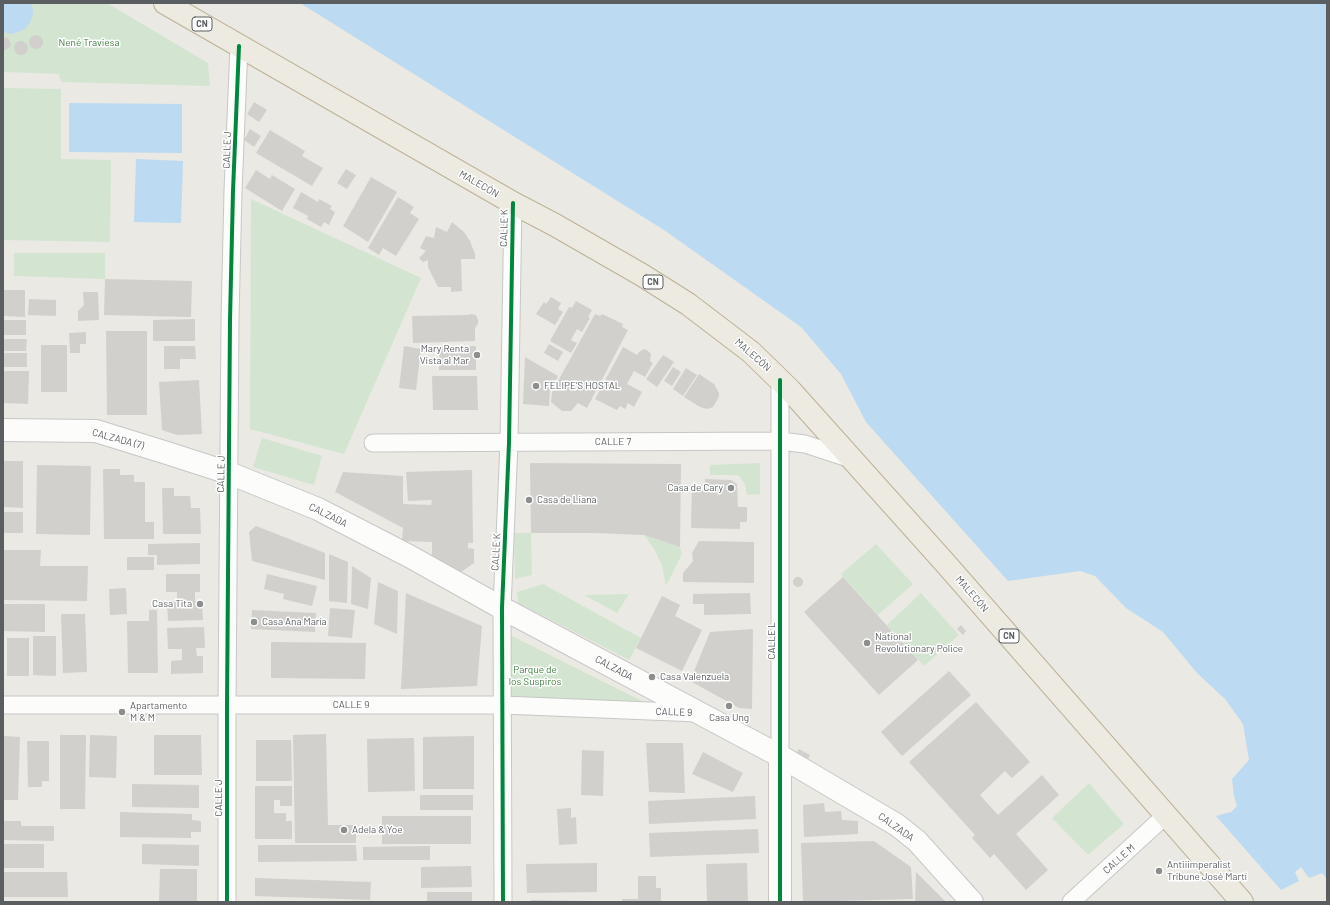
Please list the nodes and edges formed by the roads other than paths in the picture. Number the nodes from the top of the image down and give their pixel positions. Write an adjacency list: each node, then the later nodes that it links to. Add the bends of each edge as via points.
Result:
1 (165, 3): 2 (highway, MALECÓN / CN)
2 (239, 46): 3 (highway, MALECÓN / CN); 10 (street, CALLE J, via 233,198)
3 (513, 203): 4 (highway, MALECÓN / CN, via 642,275 688,304 751,352); 8 (street, CALLE K)
4 (780, 380): 6 (street, CALLE L); 9 (highway, MALECÓN / CN)
5 (3, 430): 10 (main road, CALZADA (7), via 96,431)
6 (780, 441): 8 (street, CALLE 7); 9 (street, CALLE 7, via 805,444); 16 (street, CALLE L)
7 (373, 443): 8 (street, CALLE 7)
8 (509, 443): 11 (street, CALLE K)
9 (851, 459): 17 (highway, MALECÓN / CN)
10 (228, 473): 11 (main road, CALZADA, via 318,509); 13 (street, CALLE J)
11 (502, 608): 14 (street, CALLE K); 15 (main road, CALZADA)
12 (3, 705): 13 (street, CALLE 9)
13 (227, 705): 14 (street, CALLE 9); 18 (street, CALLE J)
14 (503, 705): 15 (street, CALLE 9); 19 (street, CALLE K)
15 (698, 713): 16 (main road, CALZADA)
16 (780, 756): 20 (main road, CALLE L); 21 (main road, CALZADA, via 897,825 916,841)
17 (1166, 815): 22 (street, CALLE M); 23 (highway, MALECÓN / CN)
18 (227, 902)
19 (503, 902)
20 (780, 902)
21 (972, 902)
22 (1072, 902)
23 (1242, 902)

